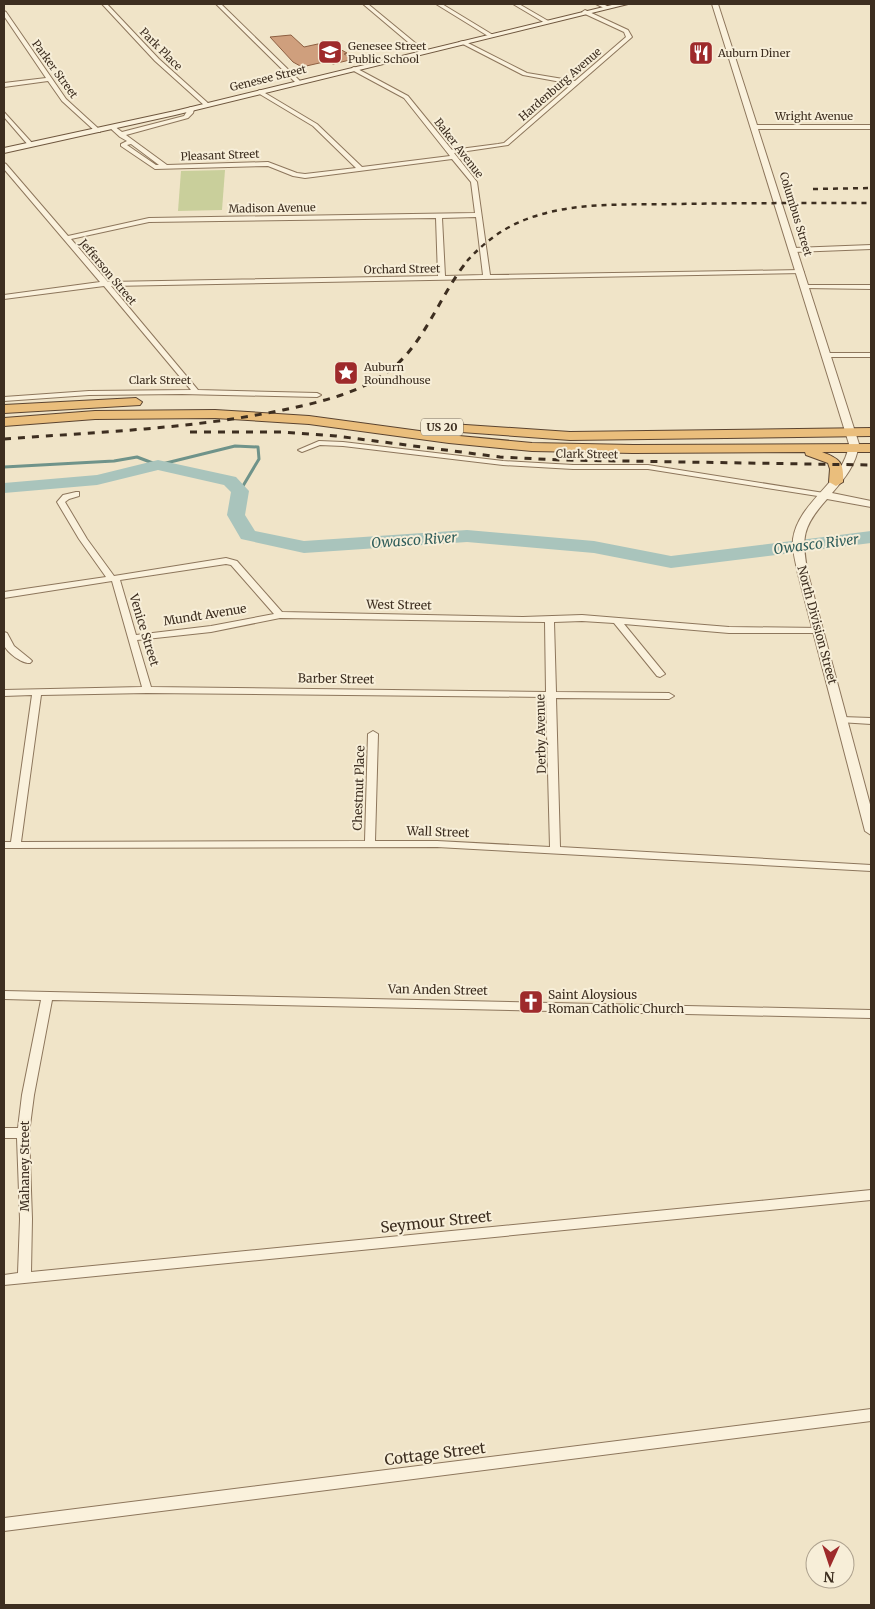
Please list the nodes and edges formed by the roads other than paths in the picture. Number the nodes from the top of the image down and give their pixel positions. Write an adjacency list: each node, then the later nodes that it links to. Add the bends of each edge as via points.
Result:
1 (104, 4): 21 (street, Park Place, via 156,60)
2 (218, 4): 17 (street)
3 (365, 4): 14 (street)
4 (440, 4): 12 (street)
5 (516, 4): 11 (street)
6 (624, 4): 8 (main road, Genesee Street)
7 (716, 4): 25 (street, Columbus Street)
8 (602, 6): 9 (main road, Genesee Street)
9 (585, 12): 11 (main road, Genesee Street); 18 (street, Hardenburg Avenue, via 630,35)
10 (4, 13): 16 (street, Parker Street)
11 (547, 22): 12 (main road, Genesee Street)
12 (490, 35): 13 (main road, Genesee Street)
13 (462, 42): 14 (main road, Genesee Street); 18 (street, via 525,74)
14 (422, 52): 15 (main road, Genesee Street)
15 (354, 69): 17 (main road, Genesee Street); 31 (street, Baker Avenue, via 404,95)
16 (49, 79): 19 (street); 27 (street, Parker Street, via 70,107)
17 (298, 82): 20 (main road, Genesee Street)
18 (576, 83): 31 (street, Hardenburg Avenue, via 504,145)
19 (4, 85)
20 (260, 92): 21 (main road, Genesee Street); 33 (street, via 314,125)
21 (207, 105): 22 (main road, Genesee Street)
22 (191, 109): 24 (main road, Genesee Street); 28 (street, via 186,117 125,132)
23 (4, 114): 29 (street)
24 (112, 127): 27 (main road, Genesee Street); 28 (street, Pleasant Street)
25 (756, 127): 26 (street, Wright Avenue); 38 (street, Columbus Street)
26 (871, 127)
27 (98, 130): 29 (main road, Genesee Street)
28 (122, 136): 33 (street, Pleasant Street, via 130,142 123,145 153,167 268,164 305,176)
29 (31, 146): 30 (main road, Genesee Street)
30 (4, 152)
31 (452, 155): 33 (street, Pleasant Street); 34 (street, Baker Avenue, via 476,185)
32 (4, 165): 36 (street, Jefferson Street)
33 (361, 169)
34 (479, 215): 35 (street, Madison Avenue); 40 (street, Baker Avenue)
35 (439, 216): 36 (street, Madison Avenue, via 149,220); 41 (street)
36 (66, 238): 42 (street, Jefferson Street)
37 (871, 247): 38 (street)
38 (794, 250): 39 (street, Columbus Street)
39 (801, 272): 40 (street, Orchard Street); 43 (street, Columbus Street)
40 (487, 277): 41 (street, Orchard Street)
41 (442, 278): 42 (street, Orchard Street)
42 (106, 284): 45 (street, Orchard Street); 48 (street, Jefferson Street)
43 (806, 287): 44 (street); 46 (street, Columbus Street)
44 (871, 287)
45 (4, 297)
46 (828, 355): 47 (street); 53 (street, Columbus Street)
47 (871, 355)
48 (196, 392): 49 (street, Clark Street); 50 (street, Clark Street, via 89,393)
49 (317, 395)
50 (4, 399)
51 (4, 409): 53 (highway, US 20, via 113,402 202,403 530,434 613,436)
52 (4, 422): 56 (highway, US 20, via 104,414 215,414 310,420 532,447)
53 (852, 432): 54 (highway, US 20); 57 (street)
54 (871, 432)
55 (871, 448): 57 (highway, US 20)
56 (779, 449): 57 (highway, US 20); 59 (highway, via 828,458 836,464)
57 (855, 449): 59 (street, North Division Street)
58 (302, 450): 61 (street, Clark Street, via 328,443 503,463 648,467)
59 (836, 482): 61 (street, North Division Street)
60 (76, 494): 63 (street, Venice Street, via 61,502 83,540)
61 (824, 495): 62 (street, Clark Street); 68 (street, North Division Street, via 807,516 798,543)
62 (871, 504)
63 (113, 578): 64 (street); 65 (street, via 226,561 234,563); 70 (street, Venice Street)
64 (4, 594)
65 (280, 615): 66 (street, West Street); 70 (street, Mundt Avenue, via 211,629)
66 (550, 618): 67 (street, West Street); 76 (street, Derby Avenue)
67 (616, 620): 68 (street, West Street, via 729,630); 72 (street)
68 (818, 630): 78 (street, North Division Street)
69 (4, 635): 71 (street, via 10,647)
70 (134, 638): 73 (street, Venice Street)
71 (26, 661)
72 (660, 674)
73 (147, 690): 74 (street, Barber Street); 76 (street, Barber Street)
74 (37, 692): 75 (street, Barber Street); 83 (street)
75 (4, 693)
76 (552, 694): 77 (street, Barber Street); 85 (street, Derby Avenue)
77 (669, 696)
78 (842, 720): 79 (street); 81 (street, North Division Street)
79 (871, 721)
80 (373, 734): 82 (street, Chestnut Place)
81 (871, 831)
82 (370, 843): 83 (street, Wall Street); 85 (street, Wall Street)
83 (16, 844): 84 (street, Wall Street)
84 (4, 845)
85 (555, 850): 86 (street, Wall Street)
86 (871, 868)
87 (4, 995): 88 (street, Van Anden Street)
88 (48, 996): 89 (street, Van Anden Street); 91 (street, Mahaney Street)
89 (871, 1014)
90 (4, 1133): 91 (street)
91 (23, 1134): 93 (street, Mahaney Street)
92 (871, 1195): 93 (street, Seymour Street)
93 (24, 1278): 94 (street, Seymour Street)
94 (4, 1280)
95 (871, 1415): 96 (street, Cottage Street)
96 (4, 1524)

